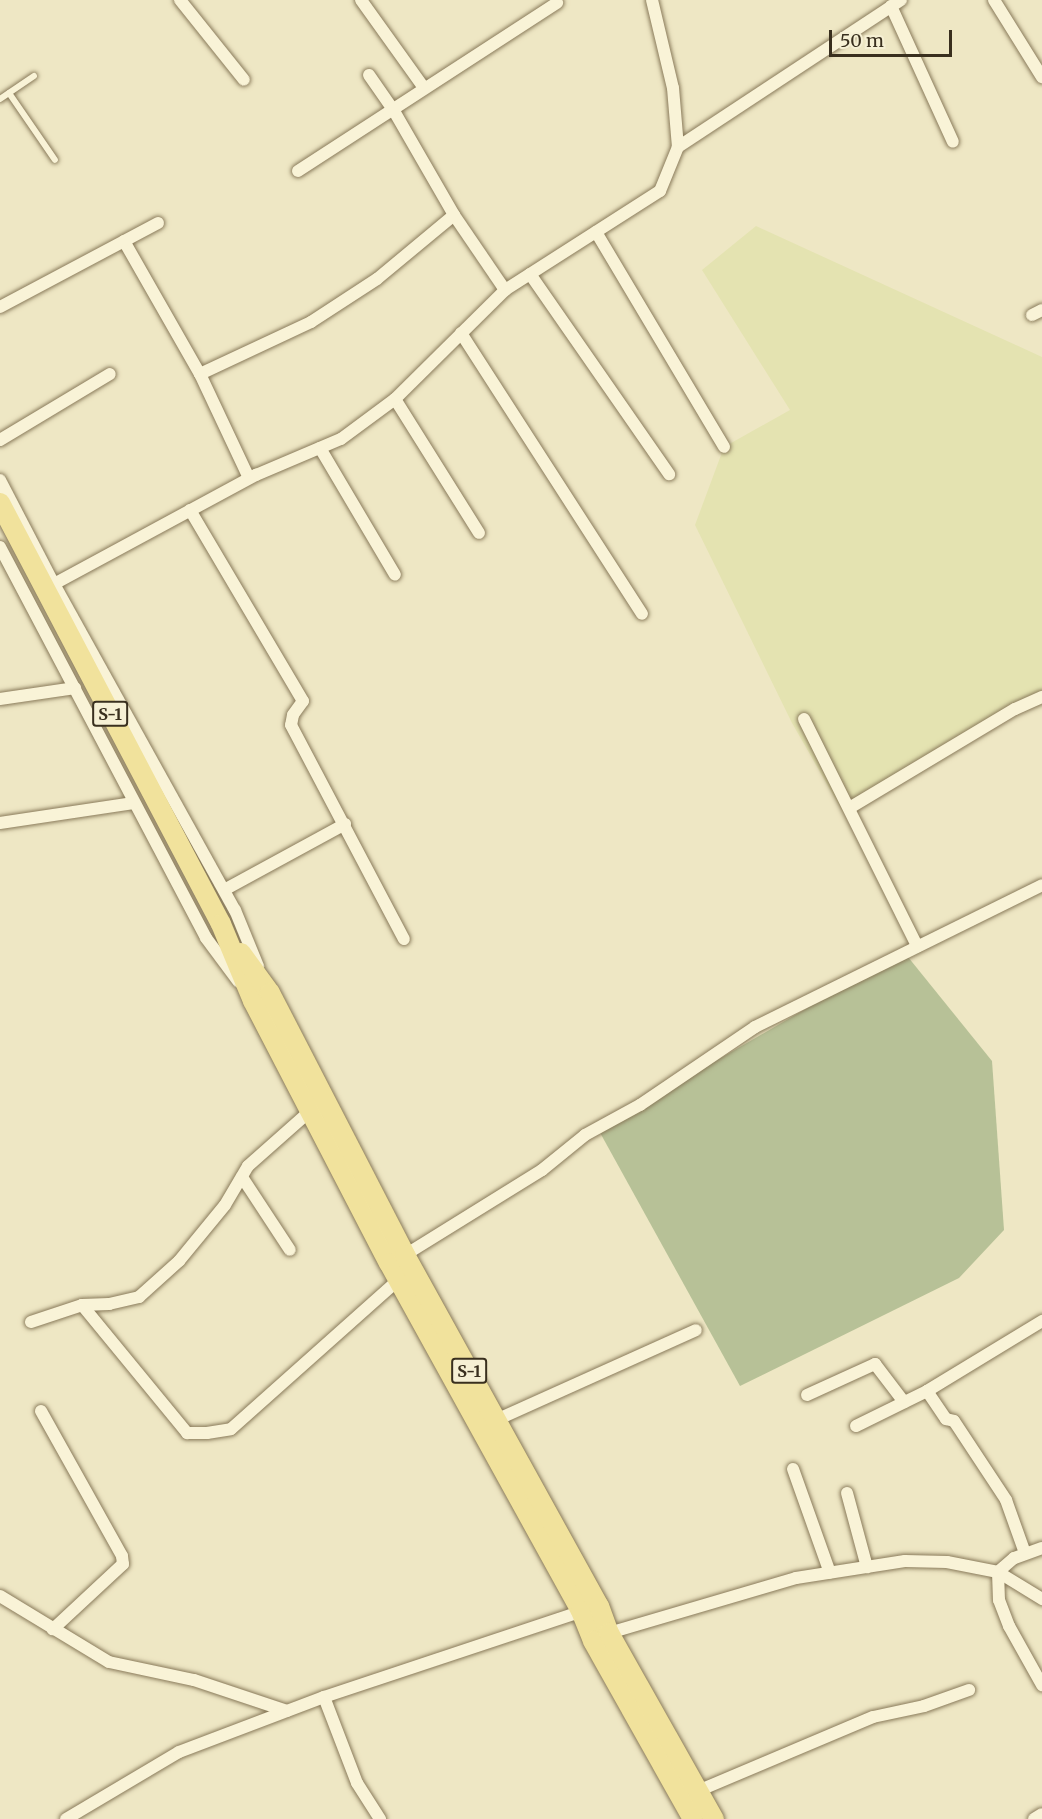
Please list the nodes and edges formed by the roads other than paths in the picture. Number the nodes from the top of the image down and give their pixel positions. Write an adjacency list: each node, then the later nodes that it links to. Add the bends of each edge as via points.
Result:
1 (180, 0): 10 (street)
2 (361, 0): 11 (street)
3 (652, 0): 16 (street, via 672,88)
4 (994, 0): 9 (street)
5 (557, 3): 11 (street)
6 (896, 3): 15 (street); 16 (street)
7 (369, 75): 14 (street)
8 (34, 76): 12 (lane)
9 (1042, 77)
10 (244, 80)
11 (424, 88): 14 (street)
12 (9, 93): 13 (lane); 17 (lane)
13 (0, 99)
14 (394, 111): 18 (street); 19 (street)
15 (953, 142)
16 (678, 147): 21 (street, via 660,191)
17 (55, 160)
18 (298, 171)
19 (454, 215): 24 (street); 28 (street, via 377,279 311,322)
20 (158, 224): 22 (street)
21 (596, 232): 23 (street); 31 (street)
22 (124, 241): 25 (street); 28 (street)
23 (530, 274): 24 (street); 33 (street)
24 (505, 290): 26 (street)
25 (0, 307)
26 (461, 333): 29 (street); 42 (street)
27 (110, 374): 30 (street)
28 (200, 374): 34 (street)
29 (395, 399): 32 (street, via 341,439); 38 (street)
30 (0, 441)
31 (724, 447)
32 (320, 448): 34 (street); 40 (street)
33 (669, 474)
34 (249, 478): 37 (street)
35 (0, 480): 41 (street)
36 (0, 503): 55 (main road, S-1)
37 (190, 510): 41 (street); 50 (street, via 303,701 292,715 291,725)
38 (479, 533)
39 (0, 547): 43 (street)
40 (395, 575)
41 (54, 584): 52 (street)
42 (642, 614)
43 (75, 688): 45 (street); 47 (street)
44 (1042, 697): 48 (street, via 1015,709)
45 (0, 699)
46 (804, 718): 48 (street)
47 (134, 803): 49 (street); 55 (street, via 206,938)
48 (850, 807): 54 (street)
49 (0, 823)
50 (345, 824): 52 (street); 53 (street)
51 (1042, 885): 54 (street)
52 (224, 890): 55 (street)
53 (404, 939)
54 (918, 946): 59 (street, via 755,1027 640,1105 585,1135 542,1170)
55 (261, 997): 56 (main road, S-1); 59 (main road, S-1)
56 (310, 1112): 57 (street, via 248,1166); 60 (main road, S-1)
57 (242, 1177): 58 (street); 61 (street, via 179,1262 139,1297)
58 (290, 1250)
59 (405, 1255): 69 (main road, S-1)
60 (398, 1280): 61 (street, via 231,1429 207,1433 188,1434); 80 (main road, S-1)
61 (82, 1305): 63 (street)
62 (1042, 1321): 65 (street)
63 (31, 1322)
64 (696, 1330): 69 (street)
65 (927, 1391): 67 (street); 74 (street, via 946,1419 954,1421 1006,1500)
66 (807, 1395): 67 (street, via 875,1364)
67 (904, 1402): 70 (street)
68 (41, 1411): 81 (street, via 123,1564)
69 (496, 1420): 80 (main road, S-1)
70 (856, 1426)
71 (793, 1469): 77 (street)
72 (847, 1493): 75 (street)
73 (1042, 1548): 74 (street)
74 (1025, 1553): 76 (street)
75 (867, 1567): 76 (street, via 905,1561 947,1562); 77 (street)
76 (998, 1572): 79 (street); 83 (street, via 999,1600 1009,1626)
77 (830, 1573): 82 (street, via 796,1578)
78 (0, 1596): 81 (street)
79 (1042, 1599)
80 (590, 1609): 82 (main road, S-1); 85 (street); 87 (main road, S-1, via 593,1641)
81 (53, 1629): 86 (street, via 109,1662 194,1680)
82 (609, 1633): 87 (main road, S-1)
83 (1042, 1685)
84 (969, 1689): 87 (street, via 924,1706 873,1717)
85 (324, 1697): 86 (street); 90 (street, via 357,1783)
86 (287, 1711): 89 (street, via 179,1752)
87 (690, 1794): 91 (main road, S-1); 92 (main road, S-1)
88 (1042, 1814): 93 (street)
89 (66, 1819)
90 (380, 1819)
91 (693, 1819)
92 (714, 1819)
93 (1034, 1819)

